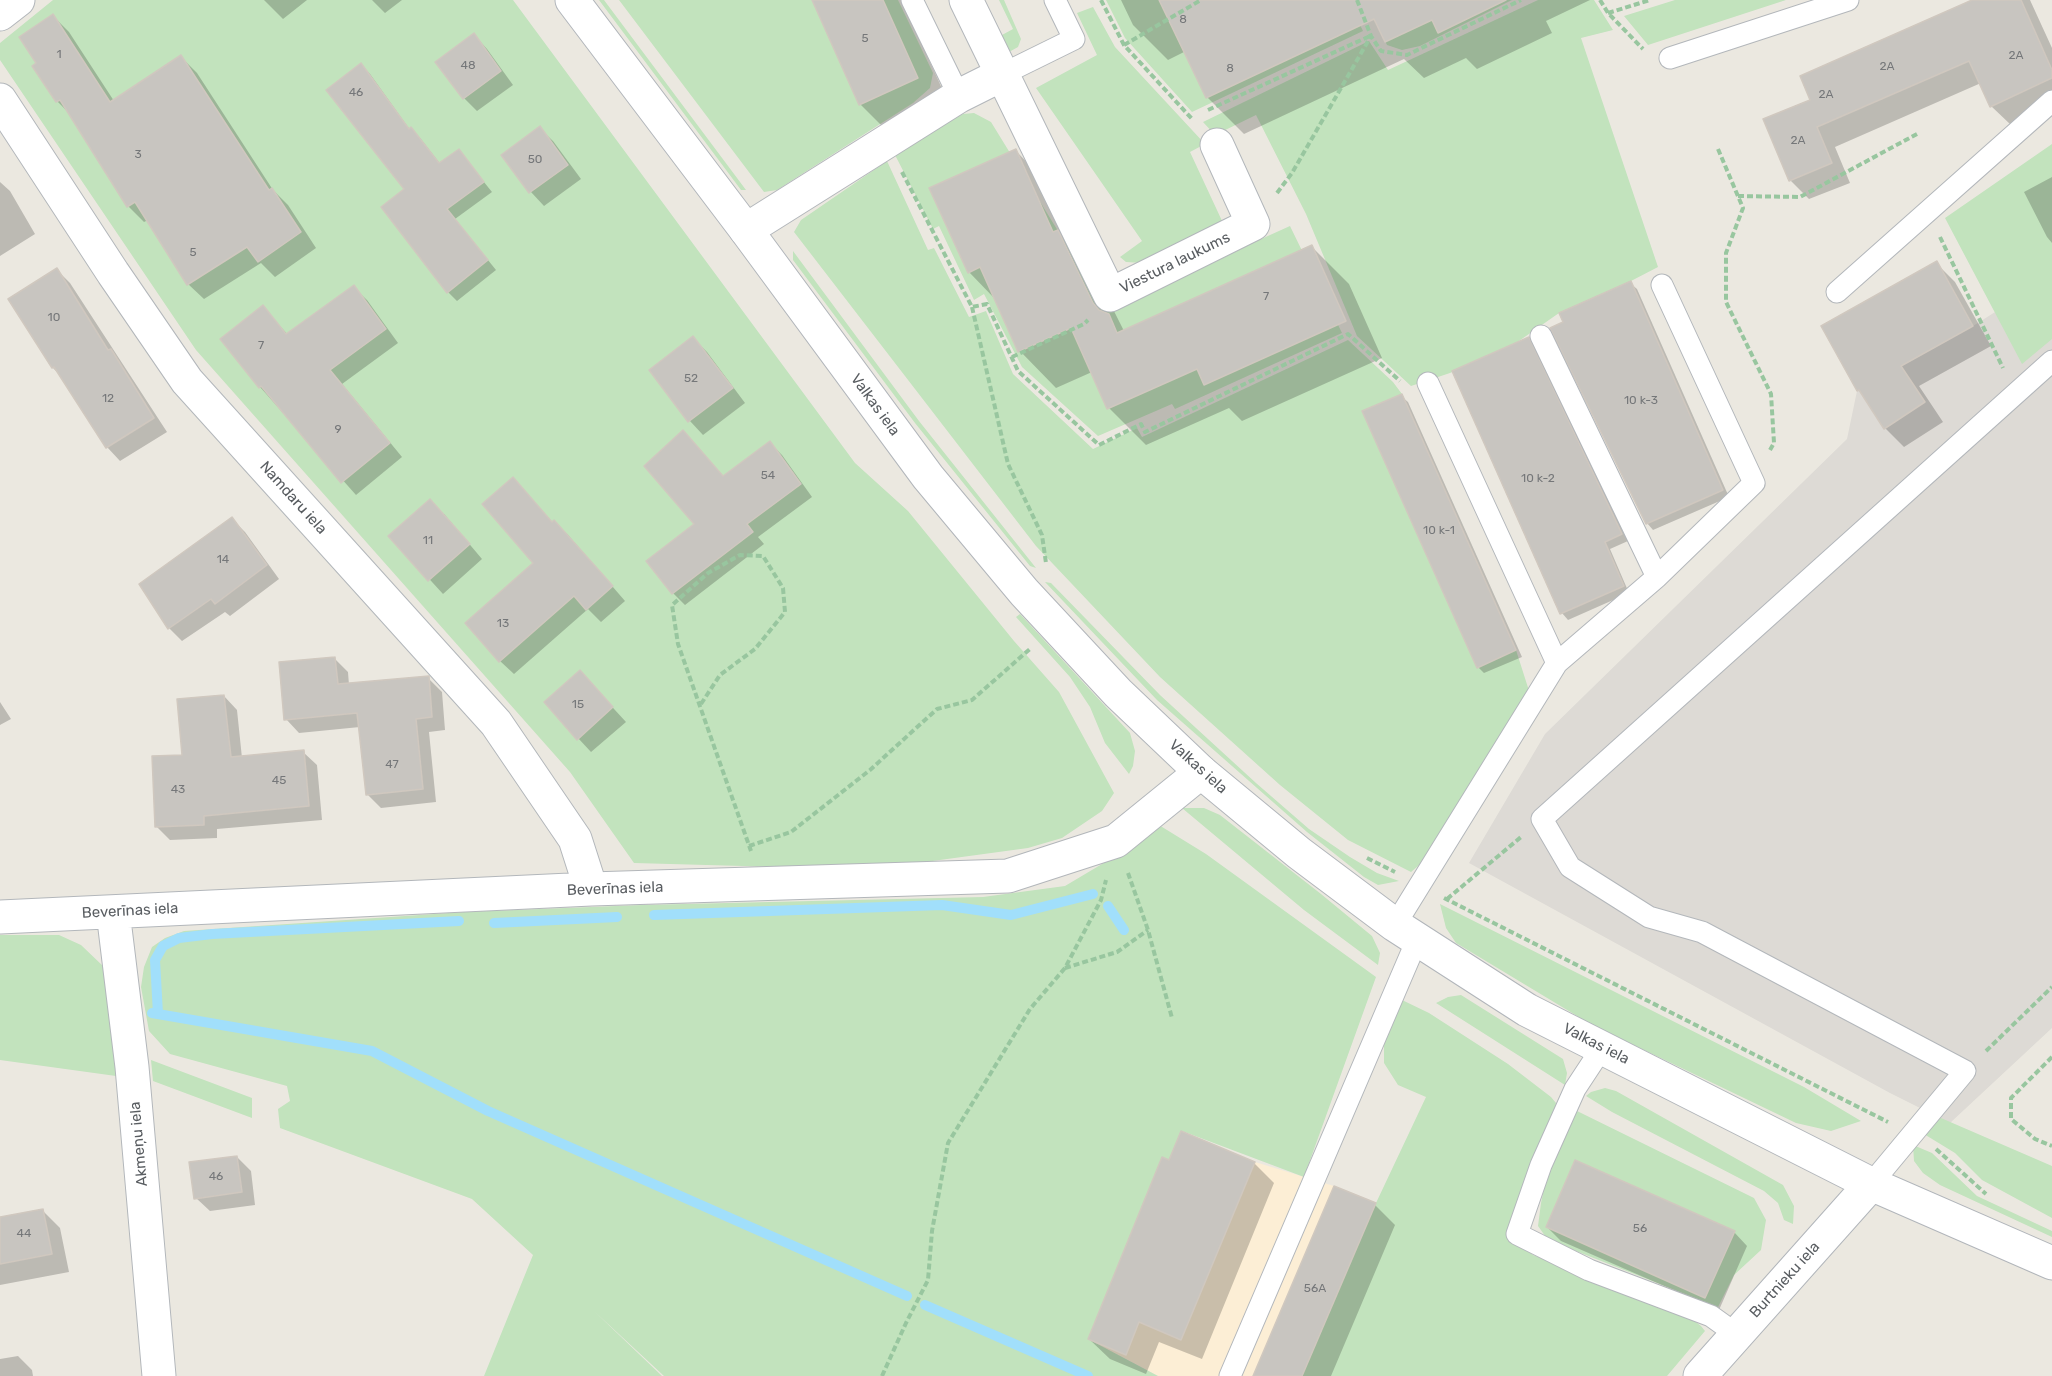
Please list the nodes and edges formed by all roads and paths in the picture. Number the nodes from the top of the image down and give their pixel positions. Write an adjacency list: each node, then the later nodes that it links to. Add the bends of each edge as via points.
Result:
1 (18, 0): 14 (street)
2 (572, 0): 30 (street, Valkas iela)
3 (912, 0): 19 (lane)
4 (966, 0): 18 (street, Viestura laukums)
5 (1054, 0): 18 (lane, via 1074,39)
6 (1101, 0): 16 (path)
7 (1201, 0): 16 (path)
8 (1357, 0): 15 (path)
9 (1521, 0): 15 (path, via 1407,56 1381,51)
10 (1600, 0): 13 (path)
11 (1650, 0): 13 (path)
12 (1848, 0): 17 (lane)
13 (1608, 13): 17 (path, via 1649,55)
14 (0, 14)
15 (1371, 36): 22 (path); 29 (path, via 1292,173)
16 (1124, 45): 22 (path)
17 (1670, 58)
18 (1003, 74): 19 (street); 33 (street, Viestura laukums)
19 (959, 96): 24 (street)
20 (0, 100): 55 (street, Namdaru iela, via 188,381 496,723 575,839)
21 (2052, 101): 28 (lane)
22 (1191, 117): 25 (path)
23 (1917, 134): 27 (path, via 1800,196)
24 (886, 142): 30 (street); 34 (path)
25 (1216, 145): 29 (street)
26 (1718, 149): 27 (path)
27 (1738, 196): 40 (path, via 1743,208 1726,254 1726,302 1771,394 1774,443)
28 (1928, 212): 32 (lane); 39 (path)
29 (1253, 224): 33 (street, Viestura laukums)
30 (746, 230): 48 (street, Valkas iela, via 928,477 1024,592 1118,693)
31 (1662, 285): 40 (lane)
32 (1837, 292)
33 (1110, 295): 36 (path, via 1084,324)
34 (972, 307): 36 (path, via 987,304); 43 (path, via 1008,464 1042,535)
35 (1541, 336): 44 (lane)
36 (1012, 357): 38 (path, via 1018,371 1099,445 1141,424 1145,432 1348,334 1410,390)
37 (2052, 361): 39 (lane)
38 (1428, 382): 46 (lane)
39 (2015, 393): 49 (lane)
40 (1754, 483): 44 (lane)
41 (1039, 563): 42 (path)
42 (1043, 568)
43 (1048, 573)
44 (1657, 577): 46 (lane)
45 (1035, 645): 51 (path, via 972,700 937,709 870,770 791,832)
46 (1557, 663): 59 (lane)
47 (701, 704): 47 (path, via 678,644 672,605 708,573 740,555 763,556 783,588 785,612 755,649 720,675); 51 (path)
48 (1201, 772): 50 (street, Beverīnas iela); 59 (street, Valkas iela, via 1299,853)
49 (1542, 819): 65 (lane, via 1570,867 1648,917 1702,932); 66 (path, via 1447,899)
50 (1116, 841): 54 (street, Beverīnas iela, via 1008,876); 58 (path); 60 (path, via 1101,900)
51 (749, 846): 54 (path)
52 (1362, 856): 53 (path)
53 (1401, 875)
54 (761, 883): 55 (street, Beverīnas iela)
55 (591, 889): 56 (street, Beverīnas iela)
56 (113, 912): 57 (street, Beverīnas iela); 73 (street, Akmeņu iela, via 132,1067)
57 (0, 917)
58 (1148, 930): 60 (path, via 1117,952); 62 (path)
59 (1406, 932): 63 (street, Valkas iela, via 1527,1010); 75 (lane)
60 (1065, 968): 74 (path, via 1030,1009 948,1143 932,1231 928,1280)
61 (2052, 987): 65 (path)
62 (1172, 1018)
63 (1602, 1048): 69 (street, Valkas iela); 72 (lane, via 1575,1089 1541,1165 1517,1234 1589,1270 1711,1316)
64 (2052, 1057): 67 (path, via 2011,1098 2011,1119 2035,1139)
65 (1965, 1071): 69 (lane)
66 (1867, 1111)
67 (2052, 1146)
68 (1934, 1148): 70 (path, via 1985,1194)
69 (1870, 1184): 71 (street, Valkas iela); 72 (street, Burtnieku iela)
70 (1995, 1198)
71 (2052, 1263)
72 (1736, 1334): 76 (street, Burtnieku iela)
73 (159, 1376)
74 (882, 1376)
75 (1230, 1376)
76 (1700, 1376)

